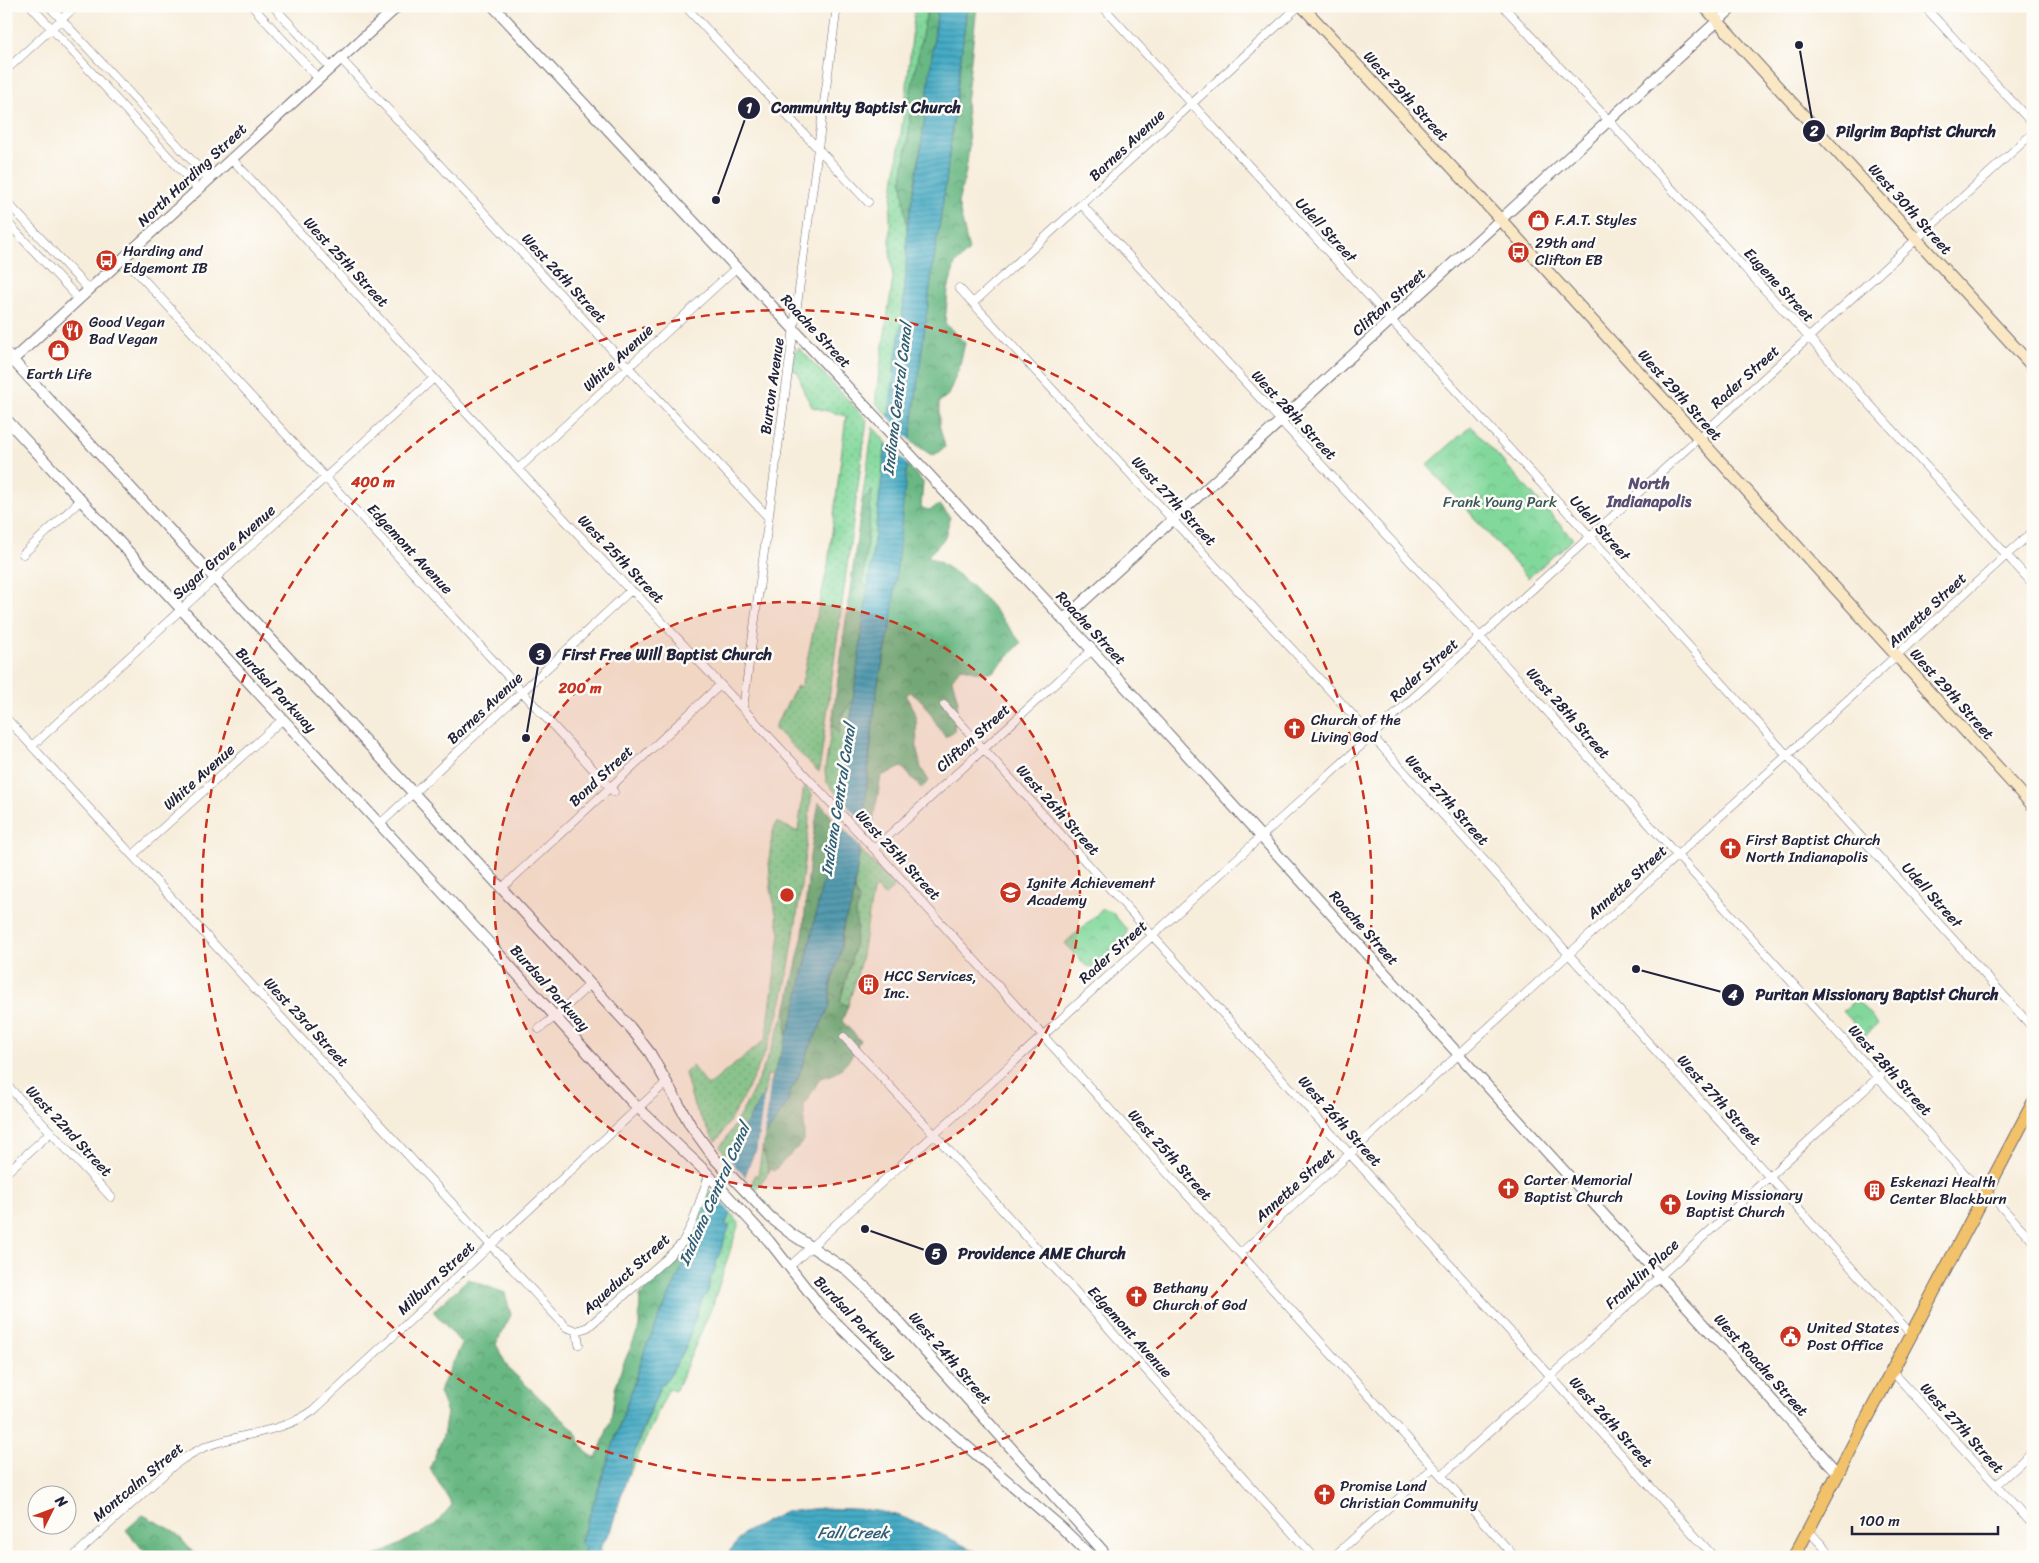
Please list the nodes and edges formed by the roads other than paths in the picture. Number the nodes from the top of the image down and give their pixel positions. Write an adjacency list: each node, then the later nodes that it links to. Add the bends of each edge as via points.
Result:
1 (31, 6): 18 (street)
2 (49, 6): 16 (street)
3 (76, 6): 16 (street)
4 (252, 6): 22 (street)
5 (273, 6): 20 (street)
6 (398, 6): 19 (street, North Harding Street)
7 (493, 6): 38 (street, Roache Street)
8 (685, 6): 27 (street)
9 (838, 6): 27 (street, Burton Avenue)
10 (1102, 6): 23 (street, Udell Street)
11 (1300, 6): 23 (street, Barnes Avenue); 34 (main road, West 29th Street)
12 (1503, 6): 24 (street, Eugene Street)
13 (1704, 6): 17 (main road, West 30th Street)
14 (1734, 6): 17 (street, Clifton Street)
15 (1924, 6): 25 (street)
16 (61, 20): 18 (street); 29 (street)
17 (1718, 21): 24 (street, Clifton Street); 36 (main road, West 30th Street)
18 (52, 29): 21 (street); 30 (street)
19 (340, 58): 20 (street, North Harding Street); 48 (street, West 26th Street)
20 (330, 67): 22 (street, North Harding Street)
21 (6, 70)
22 (318, 78): 28 (street, North Harding Street)
23 (1191, 104): 33 (street, Barnes Avenue); 43 (street, Udell Street)
24 (1609, 121): 34 (street, Clifton Street); 45 (street, Eugene Street)
25 (2033, 124)
26 (2033, 133): 36 (street, Rader Street)
27 (818, 149): 32 (street); 44 (street, Burton Avenue)
28 (231, 158): 29 (street, North Harding Street); 49 (street, West 25th Street)
29 (209, 179): 30 (street, North Harding Street)
30 (198, 189): 37 (street, North Harding Street)
31 (6, 201): 40 (street)
32 (868, 202)
33 (1082, 205): 42 (street, Barnes Avenue); 51 (street, West 28th Street)
34 (1501, 220): 43 (street, Clifton Street); 52 (main road, West 29th Street)
35 (6, 221): 41 (street)
36 (1917, 239): 45 (street, Rader Street); 47 (main road, West 30th Street)
37 (124, 258): 40 (street, North Harding Street); 54 (street, Edgemont Avenue)
38 (736, 268): 44 (street, Roache Street); 48 (street, White Avenue)
39 (959, 288): 42 (street, West 27th Street)
40 (89, 290): 41 (street, North Harding Street)
41 (79, 299): 46 (street, North Harding Street)
42 (973, 303): 57 (street, West 27th Street)
43 (1391, 320): 51 (street, Clifton Street); 59 (street, Udell Street)
44 (793, 329): 56 (street, Burton Avenue); 66 (street, Roache Street)
45 (1809, 337): 52 (street, Rader Street); 61 (street, Eugene Street)
46 (8, 359): 62 (street, Burdsal Parkway)
47 (2033, 367)
48 (628, 368): 53 (street, White Avenue); 56 (street, West 26th Street)
49 (434, 378): 53 (street, West 25th Street); 54 (street, Sugar Grove Avenue)
50 (6, 419): 55 (street, Burdsal Parkway)
51 (1281, 421): 57 (street, Clifton Street); 67 (street, West 28th Street)
52 (1699, 438): 59 (street, Rader Street); 69 (main road, West 29th Street)
53 (518, 469): 64 (street, West 25th Street)
54 (325, 478): 62 (street, Sugar Grove Avenue); 71 (street, Edgemont Avenue)
55 (81, 500): 60 (street); 65 (street, Burdsal Parkway)
56 (768, 517): 73 (street, Burton Avenue)
57 (1173, 520): 66 (street, Clifton Street); 76 (street, West 27th Street)
58 (2033, 532): 61 (street, Annette Street)
59 (1590, 537): 67 (street, Rader Street); 79 (street, Udell Street)
60 (24, 554)
61 (2006, 556): 63 (street, Eugene Street); 69 (street, Annette Street)
62 (215, 579): 65 (street, Sugar Grove Avenue); 81 (street, Burdsal Parkway)
63 (2033, 584)
64 (631, 590): 70 (street, West 25th Street); 71 (street, Barnes Avenue)
65 (181, 609): 75 (street, Burdsal Parkway); 77 (street, Sugar Grove Avenue)
66 (1063, 620): 68 (street, Roache Street)
67 (1480, 636): 76 (street, Rader Street); 86 (street, West 28th Street)
68 (1092, 650): 78 (street, Clifton Street); 84 (street, Roache Street)
69 (1897, 656): 79 (street, Annette Street); 82 (main road, West 29th Street)
70 (720, 684): 73 (street, West 25th Street); 80 (street, Bond Street)
71 (523, 691): 80 (street, Edgemont Avenue); 81 (street, Barnes Avenue)
72 (944, 705): 78 (street, West 26th Street)
73 (743, 709): 85 (street, West 25th Street)
74 (6, 718): 77 (street, West 23rd Street)
75 (283, 719): 83 (street, Burdsal Parkway); 87 (street, White Avenue)
76 (1372, 736): 84 (street, Rader Street); 90 (street, West 27th Street)
77 (32, 746): 87 (street, West 23rd Street)
78 (985, 748): 85 (street, Clifton Street); 89 (street, West 26th Street)
79 (1787, 755): 86 (street, Annette Street); 93 (street, Udell Street)
80 (612, 789): 88 (street, Bond Street)
81 (413, 793): 83 (street, Barnes Avenue); 88 (street, Burdsal Parkway)
82 (2033, 806)
83 (380, 824): 92 (street, Burdsal Parkway)
84 (1262, 836): 89 (street, Rader Street); 97 (street, Roache Street)
85 (872, 846): 95 (street, West 25th Street)
86 (1678, 854): 90 (street, Annette Street); 98 (street, West 28th Street)
87 (133, 855): 113 (street, West 23rd Street)
88 (501, 889): 91 (street, Burdsal Parkway)
89 (1153, 935): 95 (street, Rader Street); 105 (street, West 26th Street)
90 (1568, 955): 97 (street, Annette Street); 107 (street, West 27th Street)
91 (590, 984): 92 (street); 99 (street, Burdsal Parkway, via 638,1036)
92 (556, 1016): 94 (street); 102 (street, Burdsal Parkway)
93 (2033, 1028)
94 (539, 1029)
95 (1043, 1035): 104 (street, Rader Street); 115 (street, West 25th Street)
96 (844, 1037): 104 (street, Edgemont Avenue)
97 (1458, 1055): 105 (street, Annette Street); 117 (street, Roache Street)
98 (1881, 1075): 107 (street, Franklin Place); 109 (street, West 28th Street, via 1973,1183)
99 (667, 1082): 102 (street, Milburn Street); 111 (street, Burdsal Parkway, via 691,1126)
100 (6, 1084): 103 (street, West 22nd Street)
101 (2033, 1103): 109 (main road)
102 (638, 1108): 108 (street, Burdsal Parkway); 113 (street, Milburn Street)
103 (51, 1132): 106 (street); 110 (street, West 22nd Street)
104 (934, 1134): 114 (street, Rader Street); 134 (street, Edgemont Avenue)
105 (1350, 1153): 115 (street, Annette Street); 122 (street, West 26th Street)
106 (6, 1173)
107 (1769, 1176): 117 (street, Franklin Place); 119 (street, West 27th Street)
108 (712, 1178): 116 (street, Burdsal Parkway); 118 (street, Aqueduct Street, via 682,1242 596,1320)
109 (1986, 1192): 112 (street, West 28th Street); 119 (main road)
110 (111, 1197)
111 (753, 1199): 114 (street, West 24th Street, via 779,1224)
112 (2033, 1241)
113 (491, 1245): 118 (street, West 23rd Street, via 566,1327); 123 (street, Milburn Street, via 311,1413 290,1424)
114 (811, 1246): 116 (street, Rader Street); 133 (street, West 24th Street, via 846,1270 880,1301 1103,1552)
115 (1240, 1254): 125 (street, West 25th Street)
116 (789, 1267): 132 (street, Burdsal Parkway, via 824,1311 928,1412)
117 (1661, 1276): 122 (street, Franklin Place); 126 (street, West Roache Street)
118 (578, 1331): 120 (street)
119 (1911, 1334): 121 (main road)
120 (579, 1344)
121 (1892, 1371): 126 (main road); 128 (street, West 27th Street)
122 (1551, 1375): 127 (street, Franklin Place); 137 (street, West 26th Street)
123 (198, 1450): 131 (street, Montcalm Street, via 173,1466)
124 (2033, 1451): 128 (street)
125 (1434, 1467): 127 (street, West 25th Street); 135 (street)
126 (1838, 1473): 130 (main road)
127 (1442, 1475): 136 (street, West 25th Street)
128 (1996, 1485): 129 (street, West 27th Street)
129 (2033, 1526)
130 (1808, 1530): 138 (main road); 139 (street)
131 (73, 1557)
132 (1092, 1557)
133 (1104, 1557)
134 (1314, 1557)
135 (1333, 1557)
136 (1515, 1557)
137 (1714, 1557)
138 (1794, 1557)
139 (1833, 1557)

